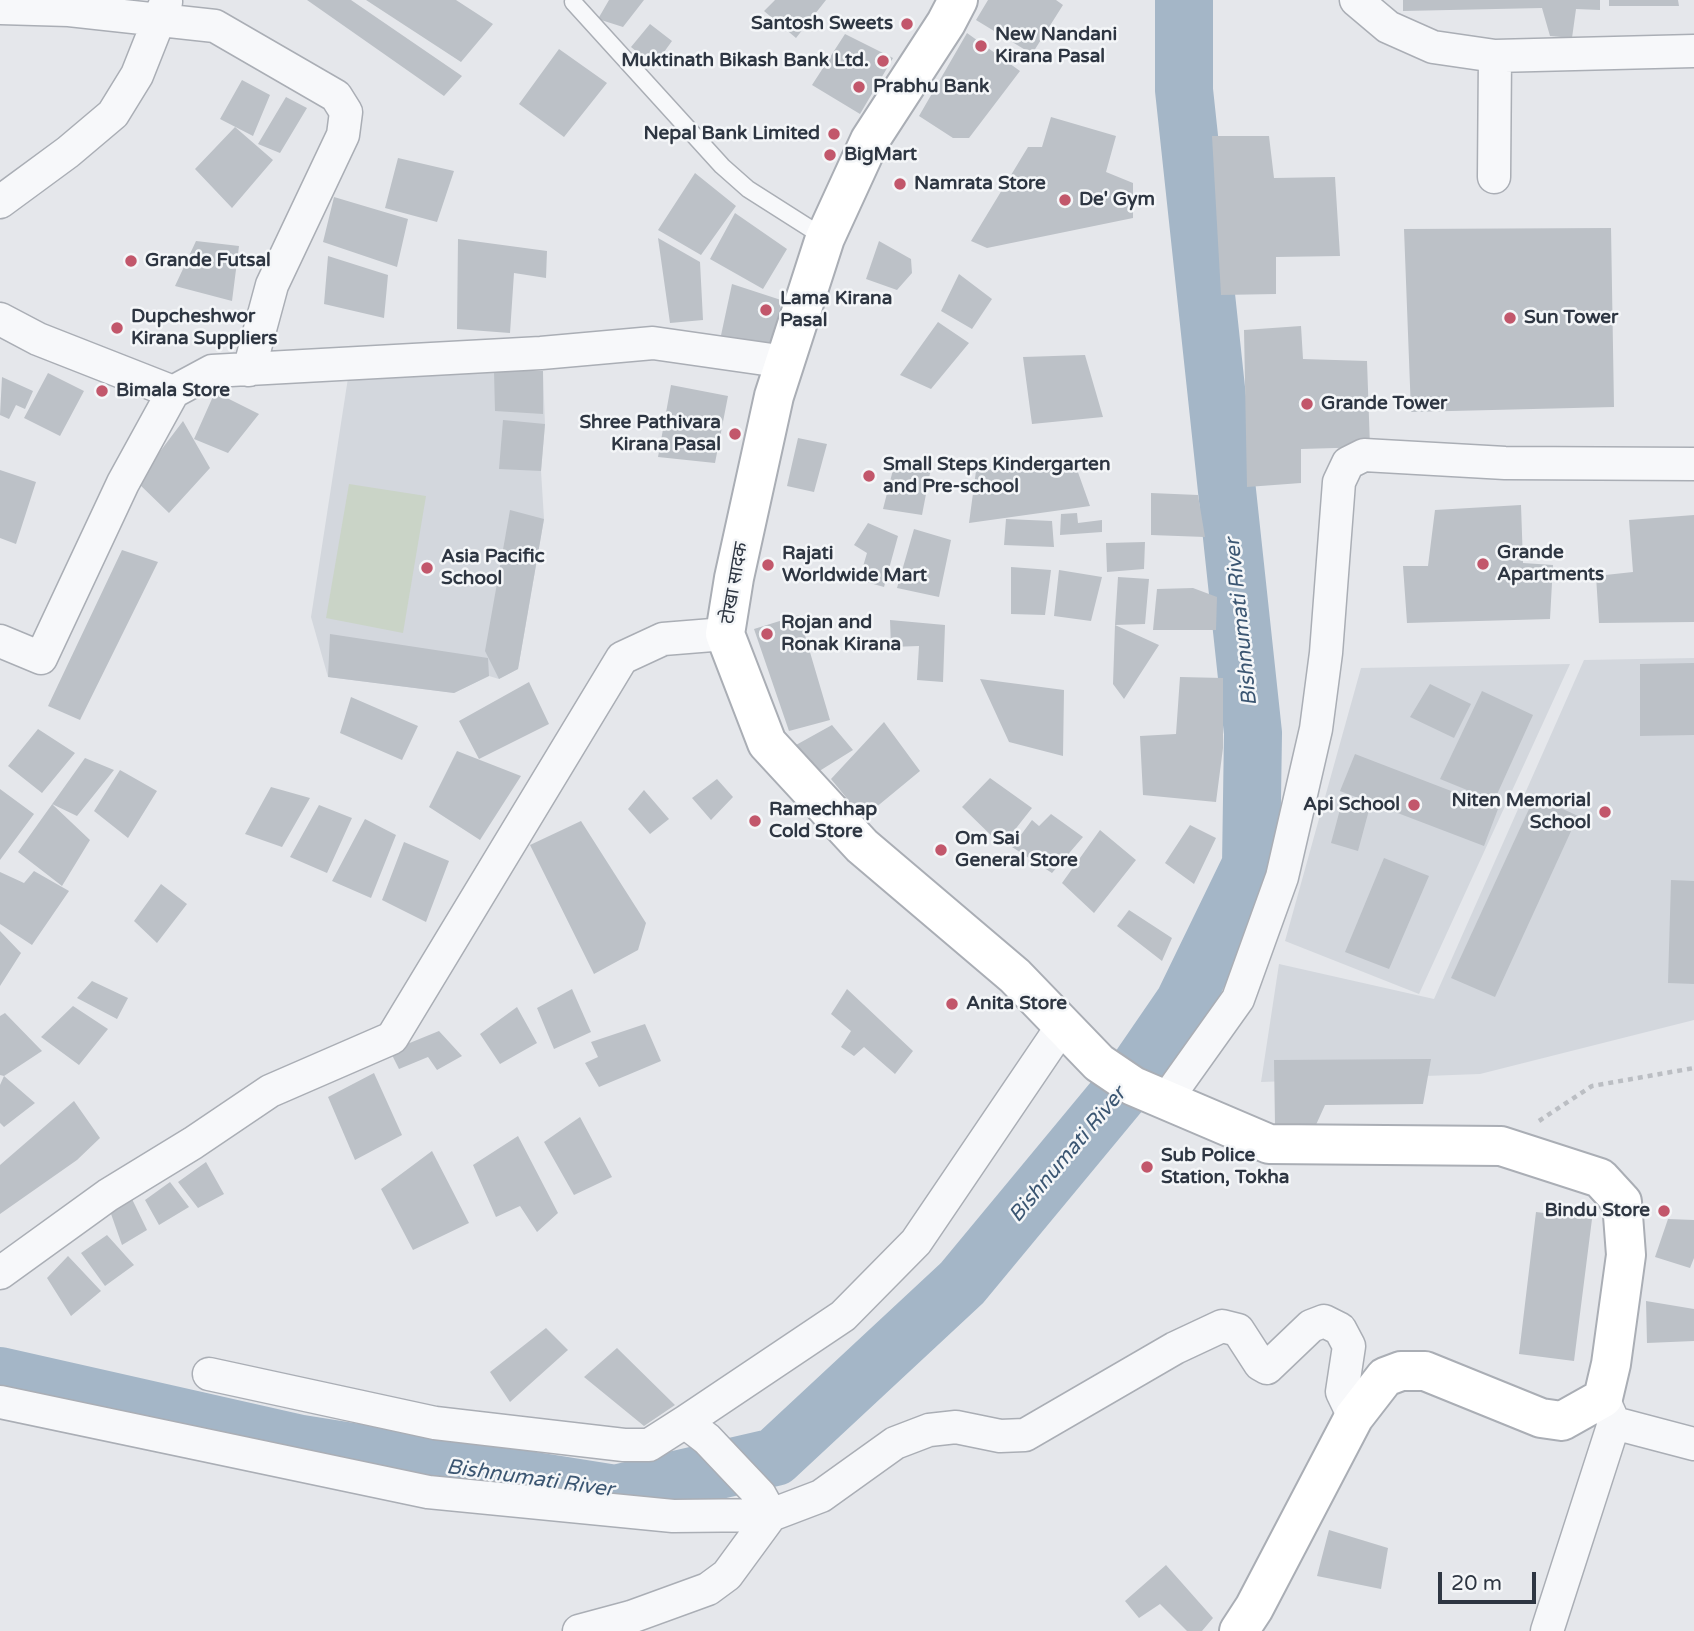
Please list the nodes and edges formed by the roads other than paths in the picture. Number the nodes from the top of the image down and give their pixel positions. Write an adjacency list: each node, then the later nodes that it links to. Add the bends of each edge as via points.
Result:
1 (958, 0): 10 (main road, टोखा सादक, via 870,140)
2 (1356, 0): 7 (street, via 1388,27 1433,47)
3 (573, 2): 10 (lane, via 722,166 748,189)
4 (0, 8): 5 (street)
5 (164, 10): 9 (street, via 137,75 113,114); 13 (street, via 215,26 324,87 346,112 343,135 272,285)
6 (1694, 51): 7 (street)
7 (1495, 55): 8 (street)
8 (1494, 177)
9 (0, 202)
10 (825, 238): 12 (main road, टोखा सादक)
11 (0, 319): 14 (street, via 38,339)
12 (786, 362): 13 (street, via 653,342); 16 (main road, टोखा सादक, via 771,409)
13 (249, 370): 14 (street, via 212,371)
14 (173, 392): 17 (street, via 123,483 41,658)
15 (1694, 464): 19 (street, via 1505,463 1364,455 1348,463 1339,482 1326,653 1315,729 1282,877 1238,999)
16 (726, 634): 18 (main road, टोखा सादक, via 767,743 862,846 1015,976); 20 (street, via 663,639 622,657 392,1038 270,1091 108,1195)
17 (0, 641)
18 (1063, 1025): 19 (main road, टोखा सादक, via 1099,1063); 25 (street, via 916,1242 843,1316)
19 (1150, 1092): 23 (main road, टोखा सादक, via 1269,1144 1502,1146 1600,1178 1622,1202 1626,1255)
20 (0, 1273)
21 (209, 1374): 25 (street, via 435,1423 624,1445 649,1445)
22 (0, 1402): 27 (street, via 428,1492 673,1516)
23 (1609, 1410): 24 (main road, via 1562,1420 1541,1418 1424,1371 1401,1371 1385,1377); 26 (street); 30 (street)
24 (1354, 1417): 27 (street, via 1342,1392 1349,1346 1340,1329 1324,1321 1311,1326 1268,1368 1260,1364 1238,1330 1222,1326 1175,1348 1025,1435 1000,1436 956,1427 929,1430 895,1443 821,1496); 29 (main road)
25 (696, 1430): 27 (street)
26 (1694, 1444)
27 (766, 1505): 28 (street, via 726,1575 708,1589)
28 (579, 1631)
29 (1238, 1631)
30 (1547, 1631)

